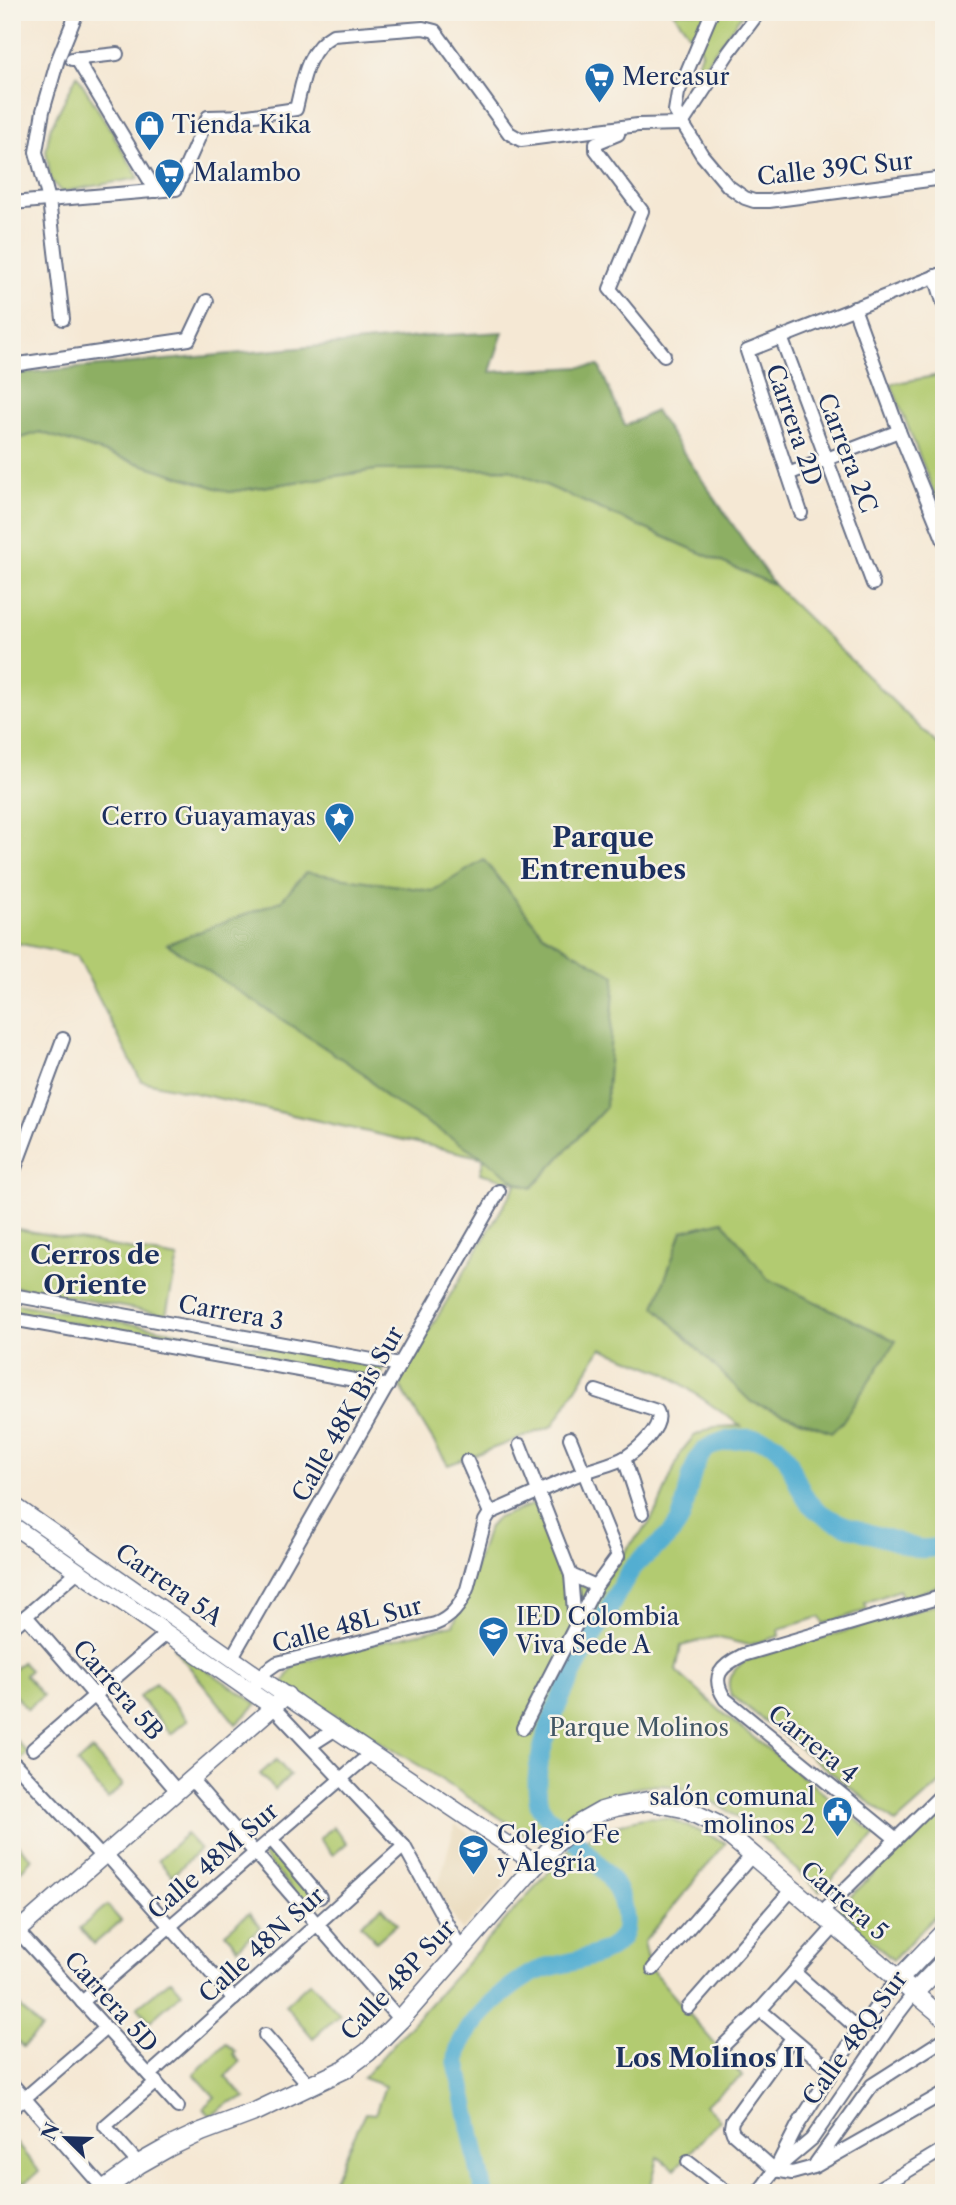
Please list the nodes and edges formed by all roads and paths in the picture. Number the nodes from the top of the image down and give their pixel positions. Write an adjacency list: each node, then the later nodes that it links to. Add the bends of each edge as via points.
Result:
1 (77, 12): 6 (street)
2 (712, 12): 7 (street, via 678,93 675,111)
3 (759, 12): 7 (street)
4 (117, 54): 5 (street)
5 (76, 58): 6 (street); 10 (street)
6 (58, 59): 11 (street, via 36,152)
7 (682, 124): 8 (street); 9 (street, Calle 39C Sur, via 728,187 754,201)
8 (619, 128): 10 (street, via 518,139 435,32 423,27 333,35 323,40 310,58 296,109 208,117 177,189); 19 (street, via 618,134 596,144 596,150 642,211 610,289)
9 (944, 178)
10 (156, 191): 11 (street)
11 (49, 200): 12 (street); 17 (street)
12 (12, 203)
13 (939, 274): 15 (street); 16 (street)
14 (207, 301): 20 (street, via 189,339)
15 (944, 305)
16 (854, 309): 18 (street); 21 (street)
17 (63, 319)
18 (781, 337): 22 (street, Carrera 2C); 23 (street, Carrera 2D, via 747,351)
19 (664, 355)
20 (12, 365)
21 (899, 431): 22 (street); 25 (street)
22 (826, 458): 23 (street); 26 (street, Carrera 2C)
23 (788, 474): 24 (street, Carrera 2D)
24 (801, 513)
25 (944, 541)
26 (873, 584)
27 (62, 1040): 28 (street)
28 (12, 1176)
29 (499, 1191): 32 (street, Calle 48K Bis Sur)
30 (12, 1295): 32 (street, Carrera 3)
31 (12, 1319): 33 (street, Carrera 3)
32 (400, 1365): 33 (street, Calle 48K Bis Sur)
33 (388, 1387): 53 (street, Calle 48K Bis Sur)
34 (596, 1391): 37 (street, via 657,1411 660,1417 643,1444)
35 (570, 1438): 39 (street)
36 (520, 1445): 40 (street)
37 (624, 1458): 39 (street); 43 (street)
38 (467, 1461): 42 (street)
39 (584, 1472): 40 (street); 47 (street, via 618,1556)
40 (540, 1492): 42 (street); 46 (street)
41 (12, 1504): 53 (street, Carrera 5A)
42 (490, 1513): 54 (street, Calle 48L Sur, via 463,1599 442,1622 277,1663)
43 (642, 1513)
44 (12, 1524): 45 (street, Carrera 5A)
45 (79, 1571): 49 (street); 52 (street, Carrera 5A)
46 (571, 1574): 47 (street); 50 (street)
47 (596, 1586): 50 (street)
48 (944, 1596): 70 (street, Carrera 4, via 743,1655 719,1674 719,1689 725,1699)
49 (26, 1616): 51 (street); 56 (street, Carrera 5B)
50 (575, 1625): 59 (street)
51 (12, 1628)
52 (167, 1633): 55 (street, Carrera 5A); 56 (street)
53 (232, 1657): 54 (street, Carrera 5A)
54 (261, 1678): 55 (street, Calle 48L Sur); 57 (street, Carrera 5A)
55 (251, 1691): 58 (street, Carrera 5A)
56 (94, 1695): 62 (street); 67 (street, Carrera 5B)
57 (293, 1700): 58 (street); 60 (street)
58 (273, 1707): 61 (street); 66 (street)
59 (523, 1728)
60 (336, 1729): 61 (street); 63 (street)
61 (310, 1745): 65 (street)
62 (33, 1749)
63 (371, 1753): 65 (street, Calle 48M Sur); 76 (street)
64 (15, 1764): 75 (street)
65 (342, 1778): 71 (street, Calle 48M Sur); 72 (street)
66 (191, 1779): 67 (street); 73 (street)
67 (177, 1791): 75 (street)
68 (944, 1792): 70 (street)
69 (632, 1802): 74 (main road, Carrera 5, via 663,1803 697,1814); 76 (main road, Calle 48P Sur, via 579,1824)
70 (895, 1838): 79 (street)
71 (271, 1839): 73 (street, Calle 48M Sur); 78 (street)
72 (404, 1846): 80 (street, Calle 48N Sur); 85 (street)
73 (255, 1853): 80 (street); 81 (street, Calle 48M Sur)
74 (753, 1854): 77 (main road, Carrera 5); 87 (street)
75 (104, 1856): 81 (street); 83 (street)
76 (536, 1864): 85 (main road, Calle 48P Sur)
77 (793, 1888): 79 (main road, Carrera 5); 93 (street)
78 (320, 1897)
79 (821, 1913): 82 (main road, Carrera 5)
80 (317, 1924): 91 (street, Calle 48N Sur); 96 (street)
81 (170, 1926): 91 (street); 92 (street, Calle 48M Sur)
82 (836, 1926): 88 (street); 89 (main road, Carrera 5)
83 (14, 1931): 92 (street, Carrera 5D)
84 (944, 1932): 89 (main road, Calle 48Q Sur)
85 (461, 1949): 96 (main road, Calle 48P Sur)
86 (944, 1962): 90 (main road, Calle 48Q Sur)
87 (653, 1969)
88 (794, 1972): 94 (street); 98 (street)
89 (898, 1980): 90 (main road, Carrera 5); 98 (street, Calle 48Q Sur)
90 (914, 1993): 95 (street, Carrera 5); 115 (street, Calle 48Q Sur, via 812,2139)
91 (234, 1999): 104 (street, Calle 48N Sur)
92 (82, 2002): 97 (street, Carrera 5D)
93 (688, 2008)
94 (760, 2010): 100 (street); 102 (street)
95 (944, 2018)
96 (400, 2020): 106 (main road, Calle 48P Sur, via 356,2061)
97 (106, 2028): 104 (street, Carrera 5D); 108 (street)
98 (859, 2030): 103 (street, Calle 48Q Sur)
99 (265, 2035): 106 (street)
100 (792, 2038): 103 (street); 115 (street, via 731,2127)
101 (944, 2039): 114 (street, via 872,2085)
102 (724, 2045)
103 (832, 2071): 115 (street, Calle 48Q Sur)
104 (152, 2078): 109 (street, Carrera 5D); 113 (street, Calle 48N Sur, via 105,2126)
105 (12, 2084): 108 (street)
106 (310, 2086): 113 (main road, Calle 48P Sur)
107 (944, 2093): 114 (street)
108 (25, 2098): 110 (street); 116 (street)
109 (178, 2107)
110 (12, 2109)
111 (944, 2149): 120 (street)
112 (688, 2162): 117 (street)
113 (139, 2164): 116 (main road, Calle 48P Sur)
114 (814, 2167): 115 (street, via 792,2173)
115 (775, 2170): 118 (street, Calle 48Q Sur); 119 (street)
116 (101, 2191)
117 (728, 2193)
118 (758, 2193)
119 (768, 2193)
120 (871, 2193)

